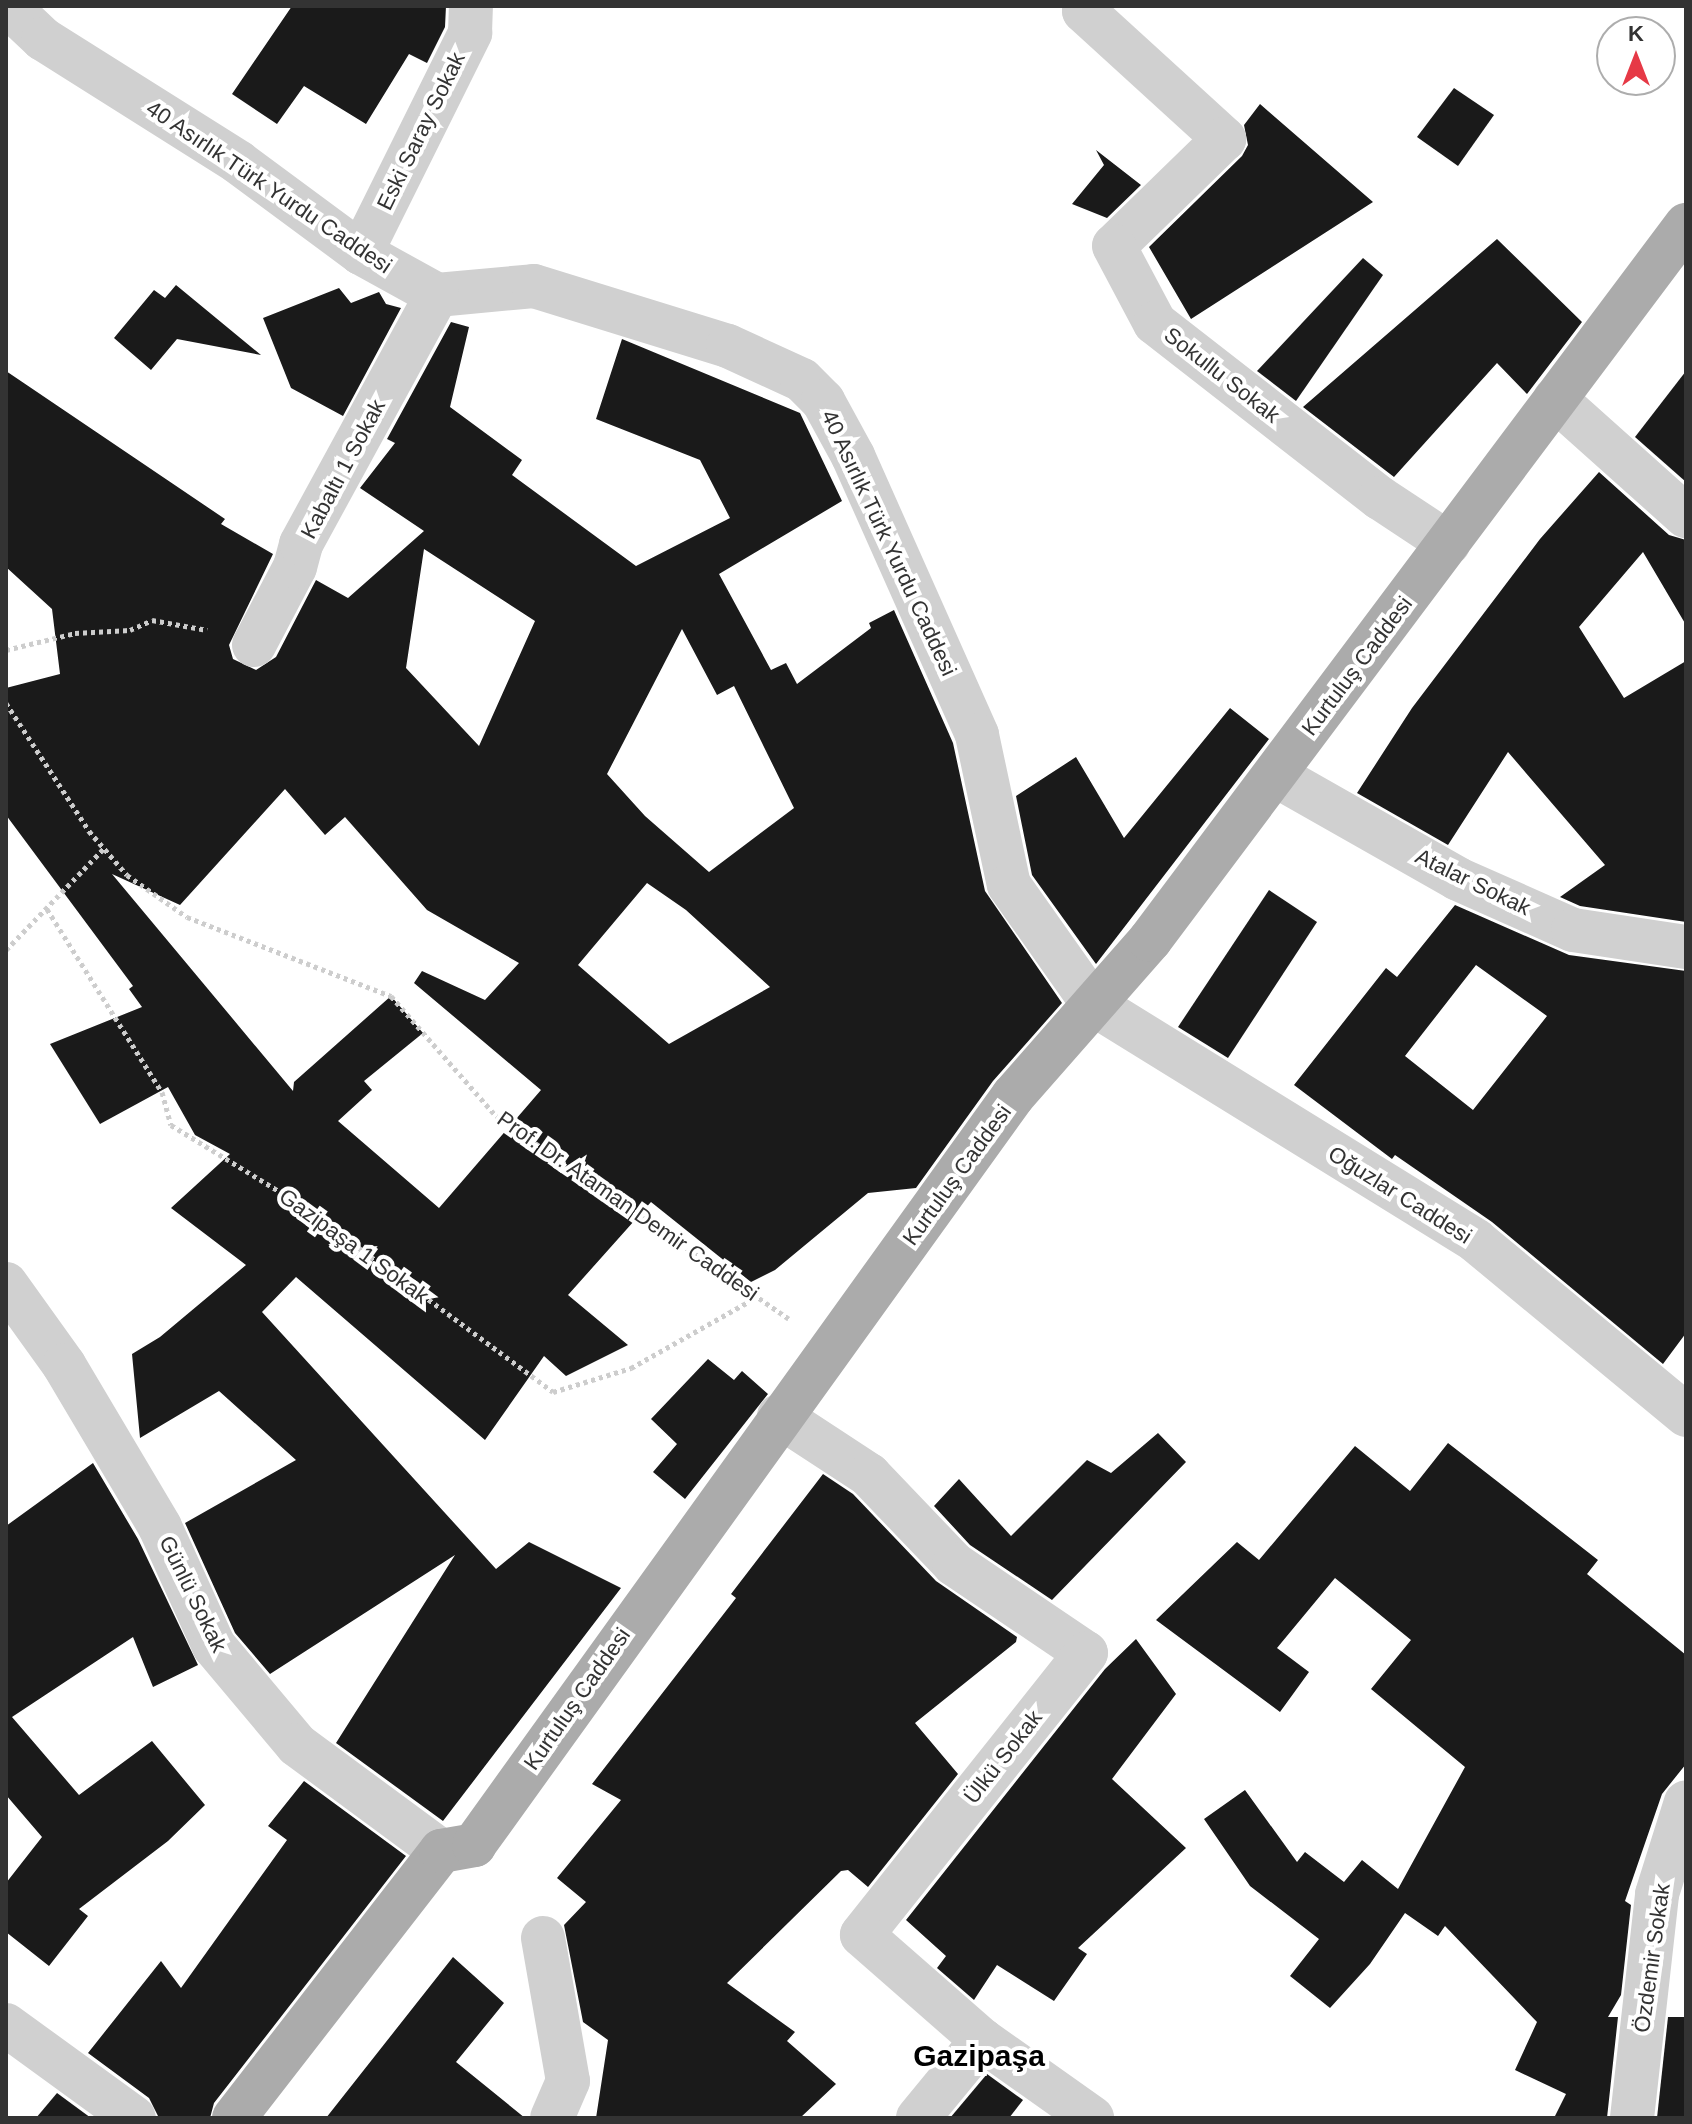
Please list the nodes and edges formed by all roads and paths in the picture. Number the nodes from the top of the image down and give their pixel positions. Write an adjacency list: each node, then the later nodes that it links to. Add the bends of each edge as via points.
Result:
1 (8, 6): 5 (street, 40 Asırlık Türk Yurdu Caddesi, via 43,39 238,162)
2 (471, 6): 5 (street, Eski Saray Sokak, via 470,33)
3 (1085, 6): 9 (street, Sokullu Sokak, via 1084,11 1224,139 1114,246 1155,323 1380,498)
4 (1686, 225): 7 (main road, Kurtuluş Caddesi)
5 (361, 253): 6 (street, 40 Asırlık Türk Yurdu Caddesi)
6 (437, 295): 10 (street, Kabaltı 1 Sokak, via 301,544 295,567); 18 (street, 40 Asırlık Türk Yurdu Caddesi, via 534,286 728,346 802,380 823,401 977,735 1009,885)
7 (1555, 399): 8 (street); 9 (main road, Kurtuluş Caddesi)
8 (1686, 516)
9 (1448, 543): 13 (main road, Kurtuluş Caddesi)
10 (254, 645): 11 (path, via 242,637 152,620 130,630 75,633)
11 (6, 650)
12 (6, 703): 14 (path, Prof. Dr. Ataman Demir Caddesi)
13 (1275, 775): 16 (street, Atalar Sokak, via 1458,879 1573,930); 18 (main road, Kurtuluş Caddesi, via 1119,981)
14 (104, 848): 15 (path); 20 (path, Prof. Dr. Ataman Demir Caddesi, via 127,875 187,917 391,996 496,1116)
15 (47, 909): 17 (path); 20 (path, Gazipaşa 1 Sokak, via 162,1092 171,1125 300,1204 553,1392 631,1368)
16 (1686, 947)
17 (6, 950)
18 (1093, 1004): 21 (main road, Kurtuluş Caddesi, via 1013,1096); 22 (street, Oğuzlar Caddesi, via 1476,1241)
19 (6, 1284): 25 (street, Günlü Sokak, via 64,1365 160,1527 214,1646 297,1745)
20 (755, 1298): 21 (path, Prof. Dr. Ataman Demir Caddesi)
21 (831, 1344): 23 (main road, Kurtuluş Caddesi)
22 (1686, 1415)
23 (779, 1416): 25 (main road, Kurtuluş Caddesi, via 474,1845); 28 (street, Ülkü Sokak, via 869,1475 954,1564 1086,1653 862,1935)
24 (1686, 1802): 34 (street, Özdemir Sokak, via 1657,1894)
25 (441, 1851): 30 (main road)
26 (543, 1938): 31 (street, via 568,2081)
27 (6, 2025): 29 (street)
28 (982, 2040): 32 (street); 33 (street, Ülkü Sokak)
29 (134, 2118)
30 (234, 2118)
31 (552, 2118)
32 (918, 2118)
33 (1092, 2118)
34 (1632, 2118)

